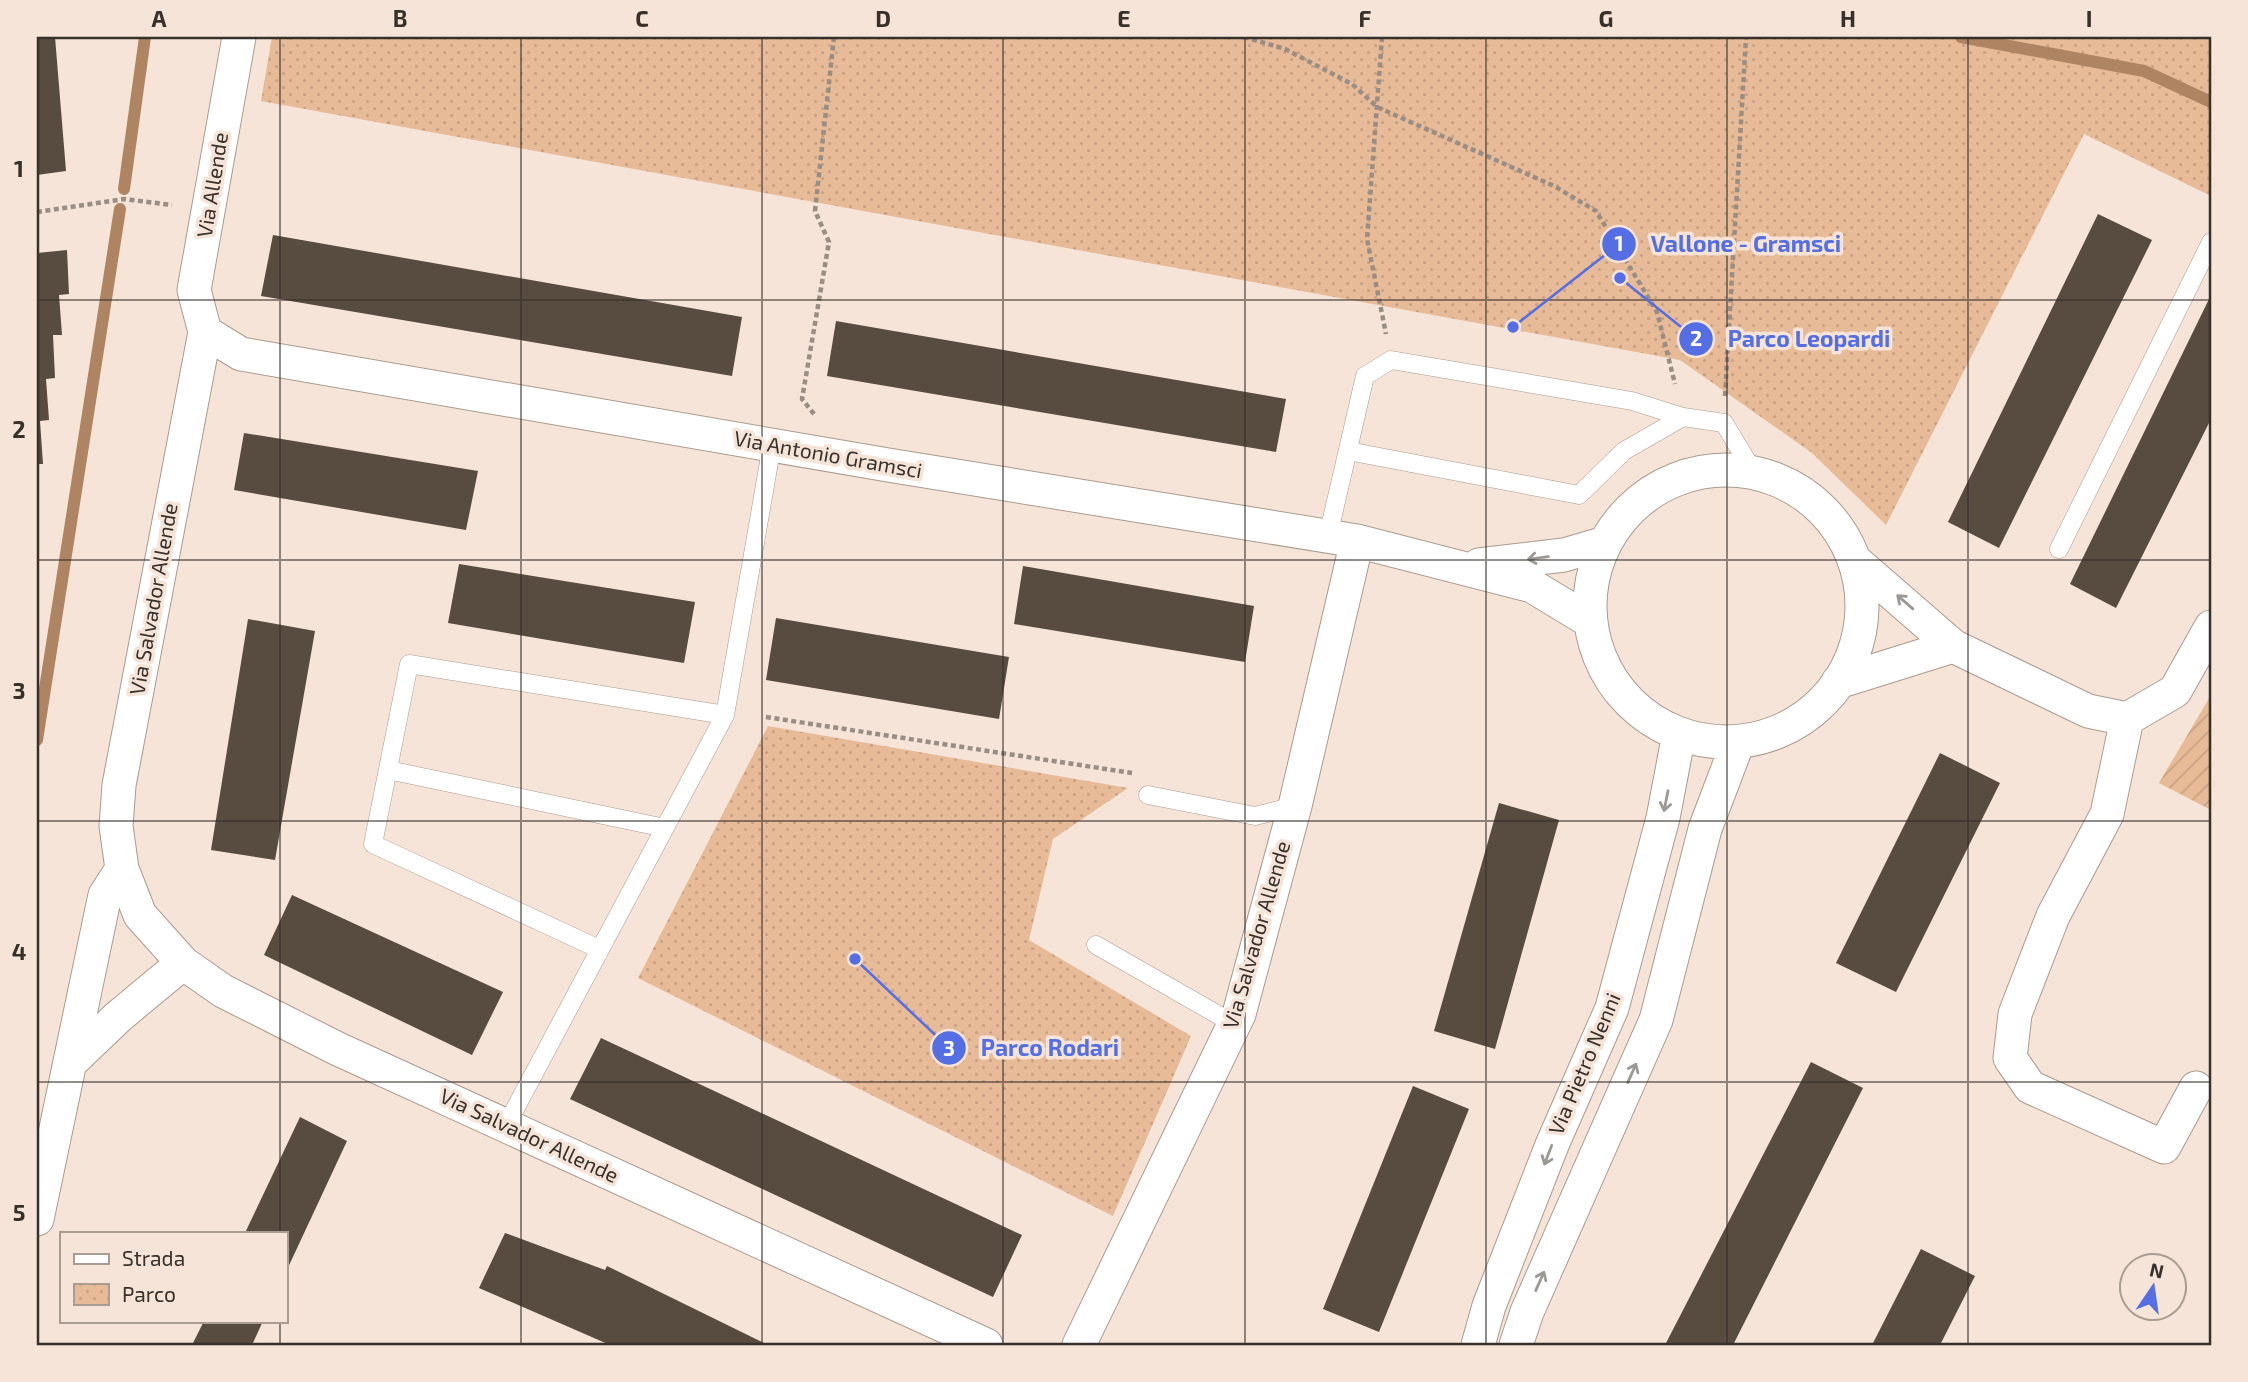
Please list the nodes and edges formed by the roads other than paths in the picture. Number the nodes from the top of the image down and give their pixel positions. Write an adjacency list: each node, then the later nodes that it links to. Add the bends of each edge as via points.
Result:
1 (239, 37): 3 (street, Via Allende, via 194,290)
2 (2211, 242): 10 (lane)
3 (205, 332): 5 (street, Via Antonio Gramsci, via 241,354); 25 (street, Via Salvador Allende, via 119,785 116,826)
4 (1683, 417): 6 (lane, via 1624,451 1579,495); 6 (lane, via 1632,401 1391,360 1365,376); 7 (lane, via 1724,423)
5 (772, 445): 8 (street, Via Antonio Gramsci); 17 (lane)
6 (1348, 450): 8 (lane)
7 (1754, 473): 9 (street, via 1695,473 1667,483 1642,498); 11 (street, via 1790,486 1821,509)
8 (1343, 538): 12 (street, Via Antonio Gramsci); 23 (street, Via Salvador Allende)
9 (1605, 543): 12 (street, Via Antonio Gramsci, one-way to 12, via 1564,555); 13 (street, via 1591,581)
10 (2059, 549)
11 (1854, 560): 15 (street, one-way to 11); 16 (street, via 1861,592 1861,625)
12 (1456, 568): 13 (street, Via Antonio Gramsci, via 1532,586)
13 (1590, 621): 19 (street, via 1599,657 1618,690 1646,716)
14 (2211, 627): 18 (street, via 2175,691)
15 (1954, 646): 16 (street); 18 (street, via 2088,711)
16 (1838, 682): 20 (street, via 1823,701 1784,729)
17 (725, 715): 21 (lane, via 409,664); 24 (lane)
18 (2127, 719): 31 (street, via 2107,814 2053,916 2015,1014 2010,1058 2030,1087 2164,1147)
19 (1679, 734): 20 (street); 36 (street, Via Pietro Nenni, one-way to 36, via 1663,818 1612,1008 1552,1145)
20 (1738, 742): 37 (street, one-way to 20, via 1656,1020 1704,829)
21 (388, 770): 24 (lane); 27 (lane, via 373,844)
22 (1148, 795): 23 (lane, via 1255,816)
23 (1295, 806): 29 (street, Via Salvador Allende)
24 (665, 828): 27 (lane)
25 (122, 869): 28 (street, Via Salvador Allende, via 140,915); 30 (street, via 104,895)
26 (1096, 945): 29 (lane)
27 (599, 949): 32 (lane)
28 (183, 963): 30 (street); 34 (street, Via Salvador Allende, via 223,991 338,1049)
29 (1234, 1024): 35 (street, Via Salvador Allende)
30 (72, 1061): 33 (street)
31 (2196, 1088)
32 (515, 1109)
33 (37, 1219)
34 (986, 1345)
35 (1079, 1345)
36 (1478, 1345)
37 (1516, 1345)

